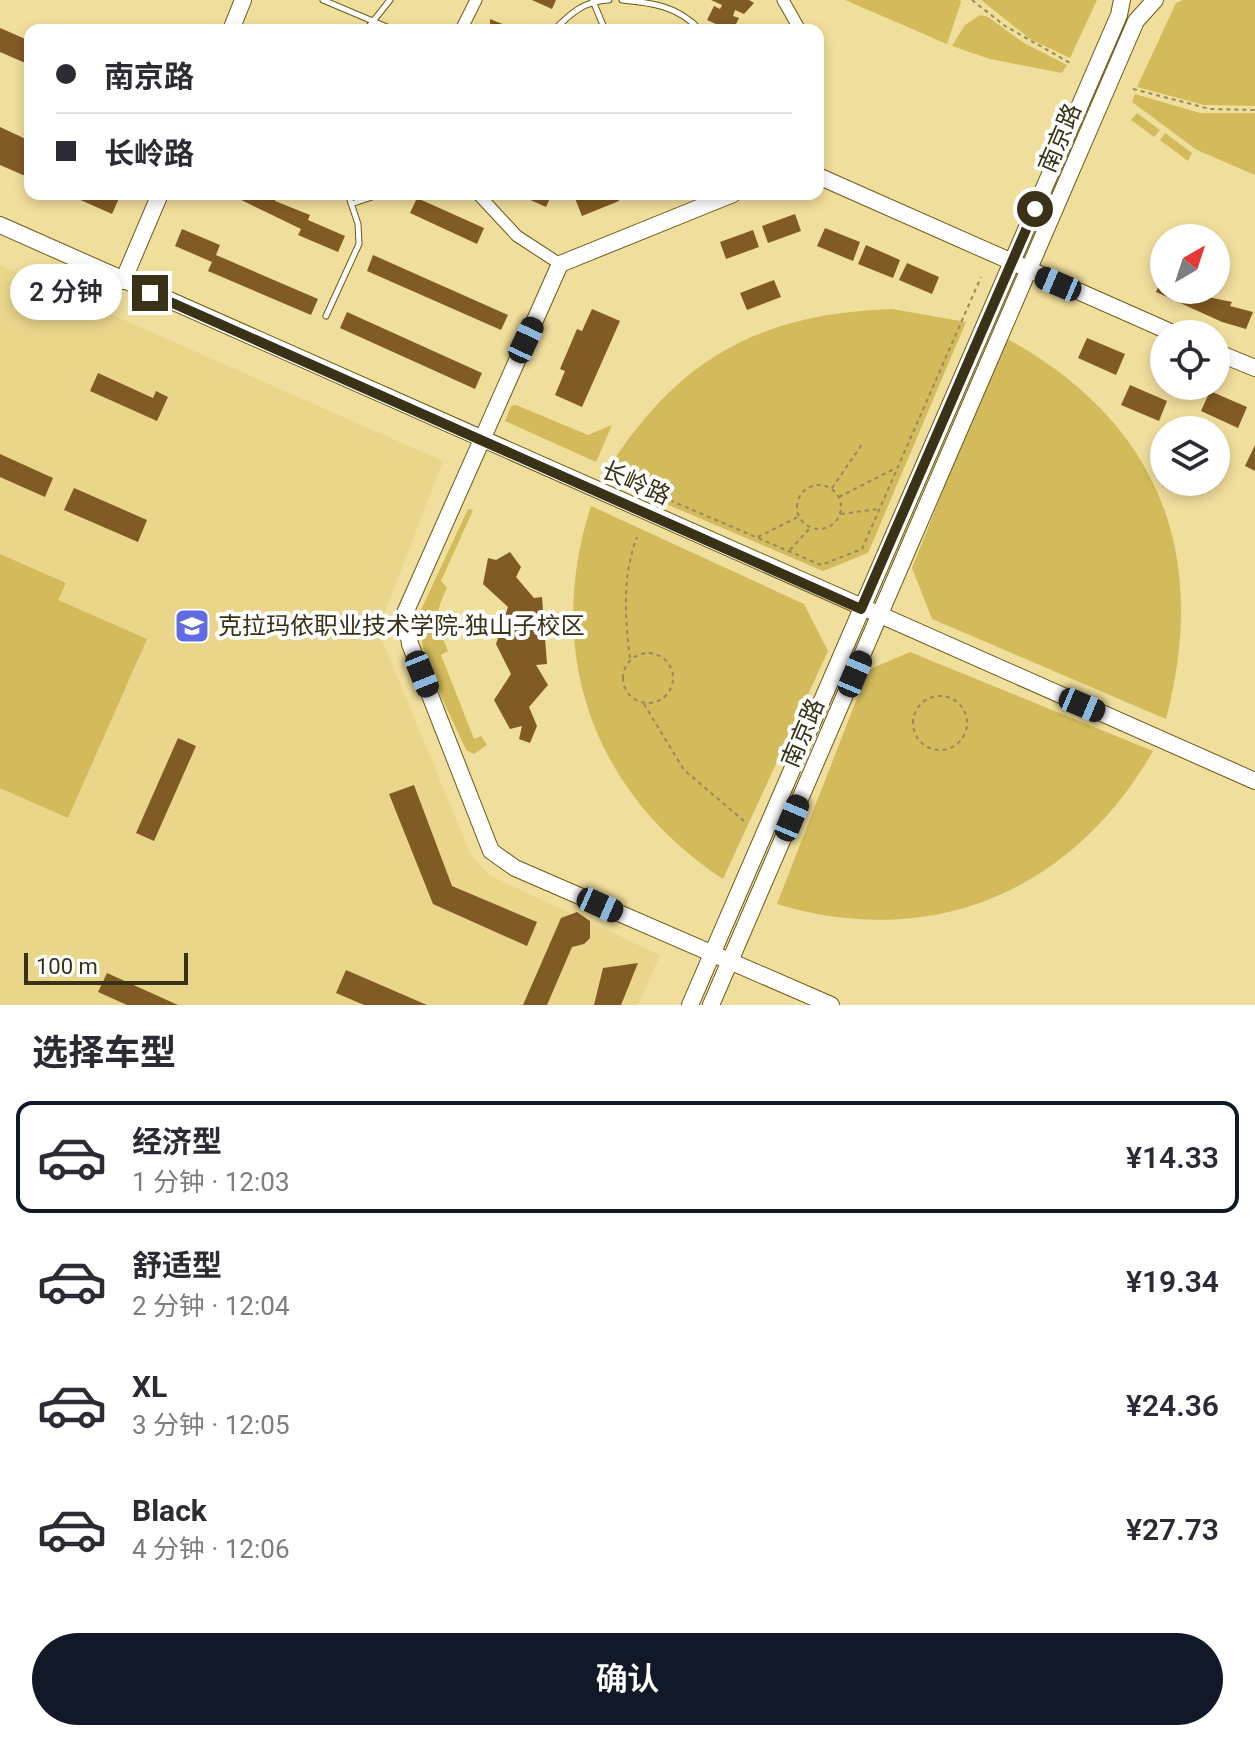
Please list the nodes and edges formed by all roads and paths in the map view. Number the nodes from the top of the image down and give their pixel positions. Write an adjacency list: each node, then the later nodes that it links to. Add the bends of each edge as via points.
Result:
1 (243, 0): 13 (street)
2 (323, 0): 12 (lane)
3 (390, 0): 12 (lane)
4 (476, 0): 16 (street)
5 (592, 0): 6 (lane); 17 (lane); 18 (lane)
6 (609, 0)
7 (622, 0): 19 (lane, via 677,10)
8 (783, 0): 20 (street)
9 (972, 0): 21 (path, via 1016,33)
10 (1122, 0): 33 (street, 南京路)
11 (1155, 0): 34 (street, 南京路, via 1136,21)
12 (371, 20): 14 (lane); 15 (lane)
13 (233, 24)
14 (369, 24)
15 (380, 24)
16 (464, 24)
17 (560, 24)
18 (602, 24)
19 (693, 24)
20 (797, 24)
21 (1072, 64)
22 (1133, 89): 23 (path, via 1197,107)
23 (1255, 110)
24 (824, 179): 33 (street)
25 (157, 200): 36 (street)
26 (350, 200): 30 (lane)
27 (363, 200): 30 (lane)
28 (484, 200): 32 (street, via 517,236)
29 (718, 200): 32 (street)
30 (351, 204): 37 (lane, via 359,244)
31 (0, 225): 36 (street, 长岭路)
32 (560, 264): 41 (street)
33 (1012, 264): 34 (street); 54 (street, 南京路)
34 (1028, 271): 38 (street); 55 (street, 南京路)
35 (981, 277): 43 (path)
36 (123, 281): 41 (street, 长岭路)
37 (326, 316)
38 (1150, 323)
39 (1230, 358): 40 (street)
40 (1255, 368)
41 (480, 440): 54 (street, 长岭路); 61 (street, via 405,613 410,644 491,851 515,868)
42 (863, 443): 45 (path)
43 (897, 468): 46 (path); 47 (path)
44 (604, 472): 52 (path)
45 (831, 489): 46 (path); 49 (path, via 807,489 798,503)
46 (838, 498): 48 (path)
47 (880, 509): 48 (path); 53 (path, via 862,549 821,565)
48 (840, 515): 50 (path, via 831,526)
49 (799, 516): 50 (path); 52 (path)
50 (811, 527): 53 (path)
51 (637, 537): 56 (path, via 626,590)
52 (758, 537): 53 (path)
53 (789, 551)
54 (861, 609): 55 (street, 长岭路); 61 (street, 南京路)
55 (879, 617): 59 (street, 长岭路); 62 (street, 南京路)
56 (631, 660): 57 (path, via 623,681 633,698); 57 (path, via 655,653 674,675 669,694)
57 (643, 703): 60 (path, via 684,770)
58 (918, 706): 58 (path, via 913,726 923,744 944,750 962,739 967,719 956,701 936,696)
59 (1255, 781)
60 (744, 821)
61 (713, 954): 62 (street); 63 (street, 南京路)
62 (730, 961): 64 (street, 南京路); 65 (street)
63 (690, 1005)
64 (711, 1005)
65 (831, 1005)

